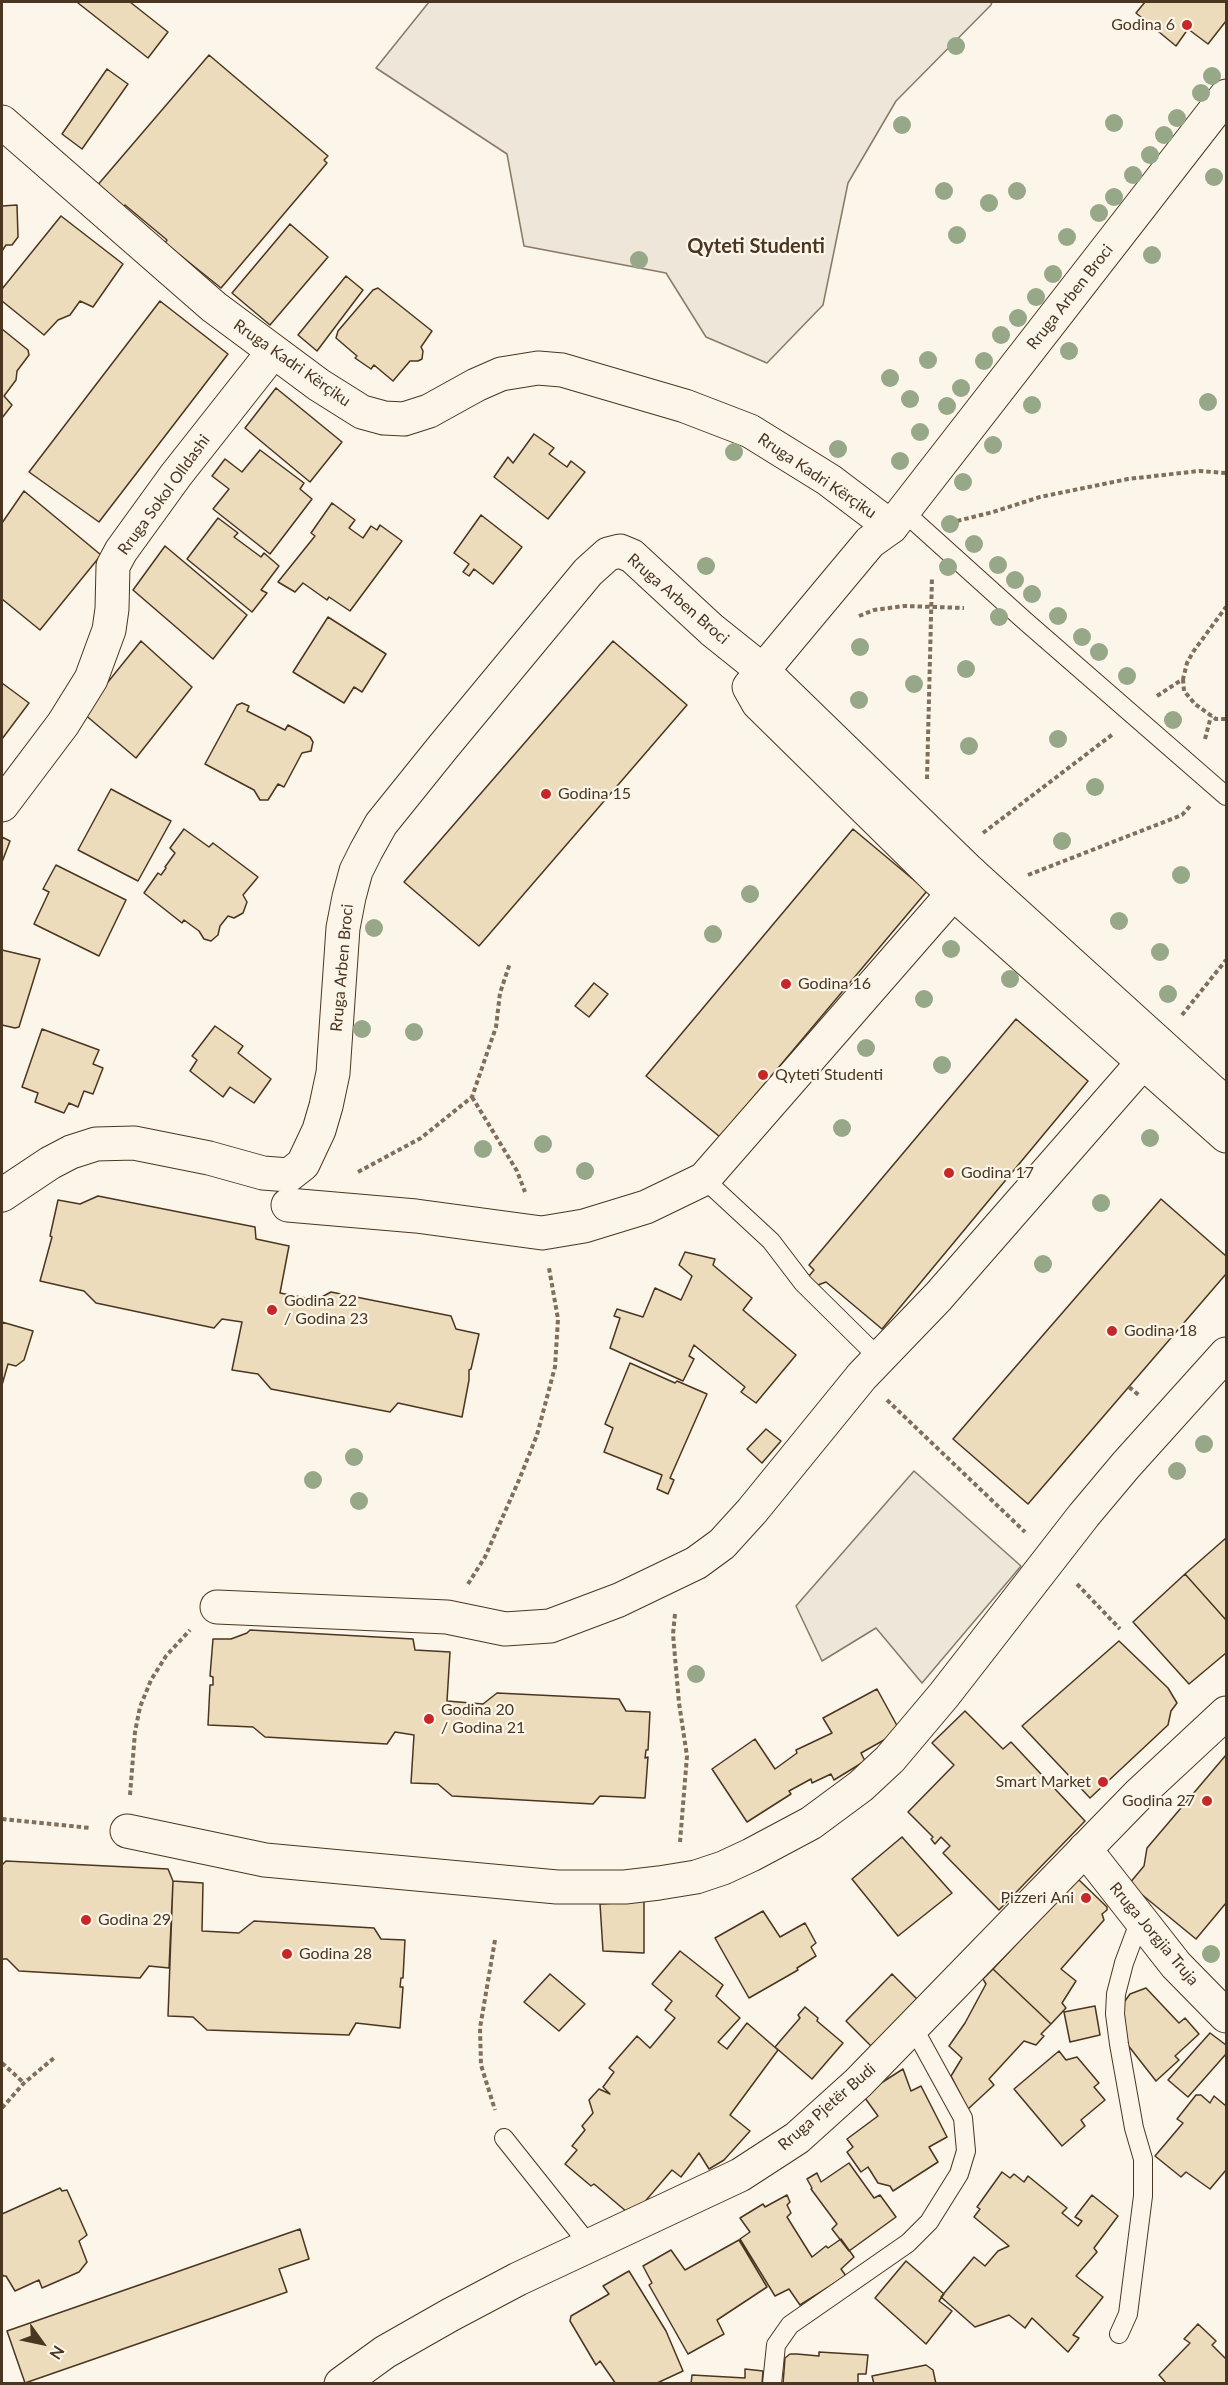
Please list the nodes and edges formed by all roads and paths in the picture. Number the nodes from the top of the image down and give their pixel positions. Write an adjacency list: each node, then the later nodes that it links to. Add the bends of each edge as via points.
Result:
1 (1227, 96): 5 (street, Rruga Arben Broci)
2 (2, 122): 3 (street, Rruga Kadri Kërçiku, via 197,294)
3 (273, 352): 5 (street, Rruga Kadri Kërçiku, via 362,412 392,419 429,411 501,374 538,368 583,376 750,431); 17 (street, Rruga Sokol Olldashi, via 121,551 113,566 109,630 92,679)
4 (1227, 473): 5 (path, via 1199,471 1128,479 1040,497 993,512)
5 (913, 526): 6 (path); 9 (street, Rruga Arben Broci, via 888,548); 11 (street, Rruga Arben Broci, via 870,542); 12 (lane)
6 (931, 606): 8 (path); 9 (path, via 874,610); 14 (path)
7 (1227, 606): 10 (path, via 1193,652)
8 (966, 608)
9 (820, 634): 11 (street, Rruga Arben Broci)
10 (1182, 679): 12 (path); 13 (path, via 1184,691 1195,704 1216,719)
11 (766, 685): 20 (street); 28 (street, Rruga Arben Broci, via 632,556 620,551 608,554 588,572 443,747 381,824 366,851 349,897 343,928 333,1073 319,1130 303,1164 289,1175 263,1173 134,1143 96,1144 50,1163)
12 (1136, 716): 15 (lane); 18 (path)
13 (1227, 719)
14 (927, 780)
15 (1211, 782): 16 (lane); 19 (path, via 1182,815)
16 (1227, 796)
17 (2, 805)
18 (979, 836)
19 (1020, 878)
20 (962, 883): 23 (street); 27 (street)
21 (1227, 960): 23 (path)
22 (510, 963): 24 (path, via 500,993 496,1027)
23 (1151, 1053): 25 (street); 26 (street); 32 (street, via 938,1297)
24 (472, 1097): 29 (path, via 421,1138); 30 (path, via 517,1172)
25 (1227, 1104)
26 (1227, 1136)
27 (704, 1179): 30 (street, via 646,1207 584,1226); 32 (lane, via 771,1241 803,1283)
28 (2, 1195)
29 (301, 1206): 30 (street)
30 (542, 1233): 38 (path, via 558,1319 555,1367 537,1435 519,1479 485,1557)
31 (1227, 1354): 34 (street, via 1126,1465)
32 (879, 1358): 35 (street, via 722,1544)
33 (890, 1403): 34 (path)
34 (1051, 1557): 44 (street, via 917,1729 861,1786 811,1823 752,1855)
35 (680, 1572): 38 (street, via 550,1626 505,1629); 44 (path, via 673,1634 687,1756)
36 (1080, 1587): 39 (path)
37 (217, 1606): 38 (street); 42 (path, via 166,1656 140,1707)
38 (447, 1617)
39 (1120, 1629)
40 (1227, 1713): 43 (street, Rruga Pjetër Budi, via 1187,1747)
41 (2, 1819): 42 (path)
42 (128, 1831): 44 (street, via 265,1860 456,1879 594,1887)
43 (1085, 1849): 45 (street, Rruga Jorgjia Truja); 48 (street, Rruga Pjetër Budi)
44 (678, 1881)
45 (1140, 1920): 47 (street, Rruga Jorgjia Truja, via 1176,1965); 55 (lane, via 1116,1994 1119,2044 1143,2159 1143,2196 1128,2314)
46 (495, 1940): 53 (path, via 480,2028 481,2065)
47 (1227, 2016)
48 (913, 2027): 54 (street, Rruga Pjetër Budi, via 797,2138 740,2175); 57 (lane, via 963,2118 966,2151 959,2174 929,2222 908,2244 790,2325 776,2345)
49 (54, 2058): 51 (path)
50 (2, 2063): 51 (path)
51 (24, 2083): 52 (path)
52 (2, 2108)
53 (504, 2138): 54 (lane)
54 (590, 2246): 56 (street, Rruga Pjetër Budi, via 450,2315 385,2352)
55 (1119, 2334)
56 (341, 2384)
57 (772, 2384)

